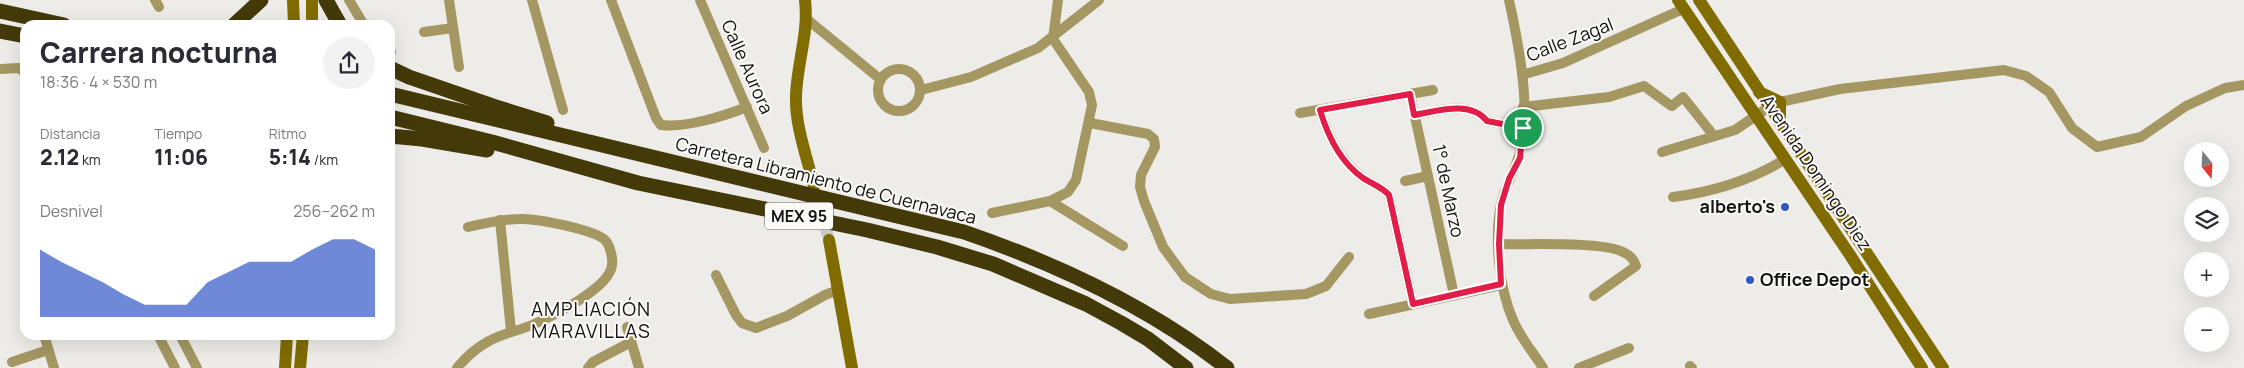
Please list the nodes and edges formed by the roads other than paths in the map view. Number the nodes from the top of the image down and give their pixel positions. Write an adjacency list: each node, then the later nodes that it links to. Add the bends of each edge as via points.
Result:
1 (261, 0): 18 (highway)
2 (293, 0): 19 (main road)
3 (312, 0): 20 (main road)
4 (326, 0): 21 (highway)
5 (349, 0): 22 (street)
6 (449, 0): 24 (street)
7 (532, 0): 43 (street)
8 (611, 0): 41 (street, via 661,125 697,121)
9 (700, 0): 41 (street, Calle Aurora)
10 (805, 0): 23 (main road)
11 (1058, 0): 28 (street)
12 (1099, 0): 28 (street)
13 (1509, 0): 33 (street)
14 (1699, 0): 40 (main road, Avenida Domingo Diez, via 1759,92)
15 (1680, 4): 33 (street, Calle Zagal, via 1563,63); 47 (main road, Avenida Domingo Diez)
16 (0, 11): 17 (highway)
17 (41, 20)
18 (239, 20)
19 (294, 20)
20 (312, 20)
21 (337, 20)
22 (361, 20)
23 (808, 20): 34 (street); 60 (main road, via 796,95 797,116)
24 (453, 28): 26 (street); 29 (street)
25 (0, 31): 27 (highway)
26 (424, 32)
27 (20, 35)
28 (1053, 39): 36 (street, via 970,77); 49 (street, via 1089,92 1092,106)
29 (459, 66)
30 (0, 69): 32 (street)
31 (395, 70): 54 (highway, via 499,108 597,138)
32 (20, 71)
33 (1522, 76): 42 (street)
34 (880, 79): 36 (street, via 886,73 901,69 915,75); 36 (street, via 881,102 894,111 909,109 915,104)
35 (2244, 85): 40 (street, via 2225,88 2186,106 2141,137 2098,147 2072,128 2050,92 2026,76 2004,70 1840,89)
36 (920, 90)
37 (1433, 90): 38 (street)
38 (1410, 94): 44 (street); 46 (street, 1° de Marzo)
39 (395, 95): 54 (highway, Carretera Libramiento de Cuernavaca / MEX 95)
40 (1774, 104): 47 (street); 103 (main road, Avenida Domingo Diez, via 1780,123)
41 (747, 107): 53 (street, Calle Aurora)
42 (1523, 107): 50 (street); 52 (street, via 1609,97 1644,86 1672,106 1683,97)
43 (563, 110)
44 (1320, 110): 45 (street); 75 (street, via 1334,146 1349,167 1389,195)
45 (1300, 113)
46 (1414, 115): 50 (street, via 1461,108 1481,113 1487,121); 58 (street, 1° de Marzo)
47 (1755, 116): 52 (street, via 1734,130); 56 (main road, Avenida Domingo Diez)
48 (395, 118): 57 (highway, MEX 95)
49 (1090, 122): 62 (street, via 1076,180 1068,192); 69 (street, via 1148,134 1154,139 1155,147 1141,175 1144,201 1163,247 1185,277 1211,294 1230,299 1306,294 1326,286)
50 (1523, 128): 67 (street, via 1520,158 1501,205)
51 (395, 136): 57 (highway)
52 (1714, 136): 55 (street)
53 (764, 148)
54 (628, 152): 99 (highway, Carretera Libramiento de Cuernavaca / MEX 95, via 992,241 1128,303 1177,332)
55 (1662, 152)
56 (1784, 160): 61 (street, via 1762,174); 102 (main road, Avenida Domingo Diez)
57 (573, 166): 98 (highway, MEX 95, via 647,185 867,230 993,264 1078,300 1121,323)
58 (1428, 176): 59 (street); 73 (street, 1° de Marzo)
59 (1405, 181)
60 (814, 186)
61 (1673, 197)
62 (1050, 201): 63 (street); 68 (street)
63 (992, 213)
64 (500, 220): 65 (street); 78 (street); 78 (street, via 522,218 556,223 596,235 606,240 612,254 610,272 589,295 530,326)
65 (468, 226)
66 (829, 240): 72 (main road)
67 (1499, 244): 71 (street); 74 (street, via 1596,246 1622,251 1631,257 1636,266)
68 (1123, 246)
69 (1349, 257)
70 (716, 275): 72 (street, via 742,323 756,328)
71 (1501, 284): 73 (street); 100 (street, via 1513,321)
72 (838, 290): 97 (main road)
73 (1454, 295): 75 (street)
74 (1594, 296)
75 (1413, 304): 76 (street)
76 (1369, 314)
77 (627, 327): 84 (street)
78 (511, 331): 94 (street, via 488,341 468,355)
79 (45, 340): 86 (street)
80 (160, 340): 91 (street)
81 (182, 340): 87 (street)
82 (287, 340): 89 (main road)
83 (303, 340): 90 (main road)
84 (631, 342): 95 (street, via 593,362); 96 (street)
85 (1629, 348): 101 (street)
86 (48, 350): 88 (street); 92 (street)
87 (191, 358): 91 (street); 93 (street)
88 (12, 362)
89 (285, 365): 90 (main road)
90 (300, 366)
91 (174, 367)
92 (54, 368)
93 (196, 368)
94 (457, 368)
95 (588, 368)
96 (639, 368)
97 (852, 368)
98 (1186, 368)
99 (1227, 368)
100 (1543, 368)
101 (1579, 368)
102 (1922, 368)
103 (1943, 368)

